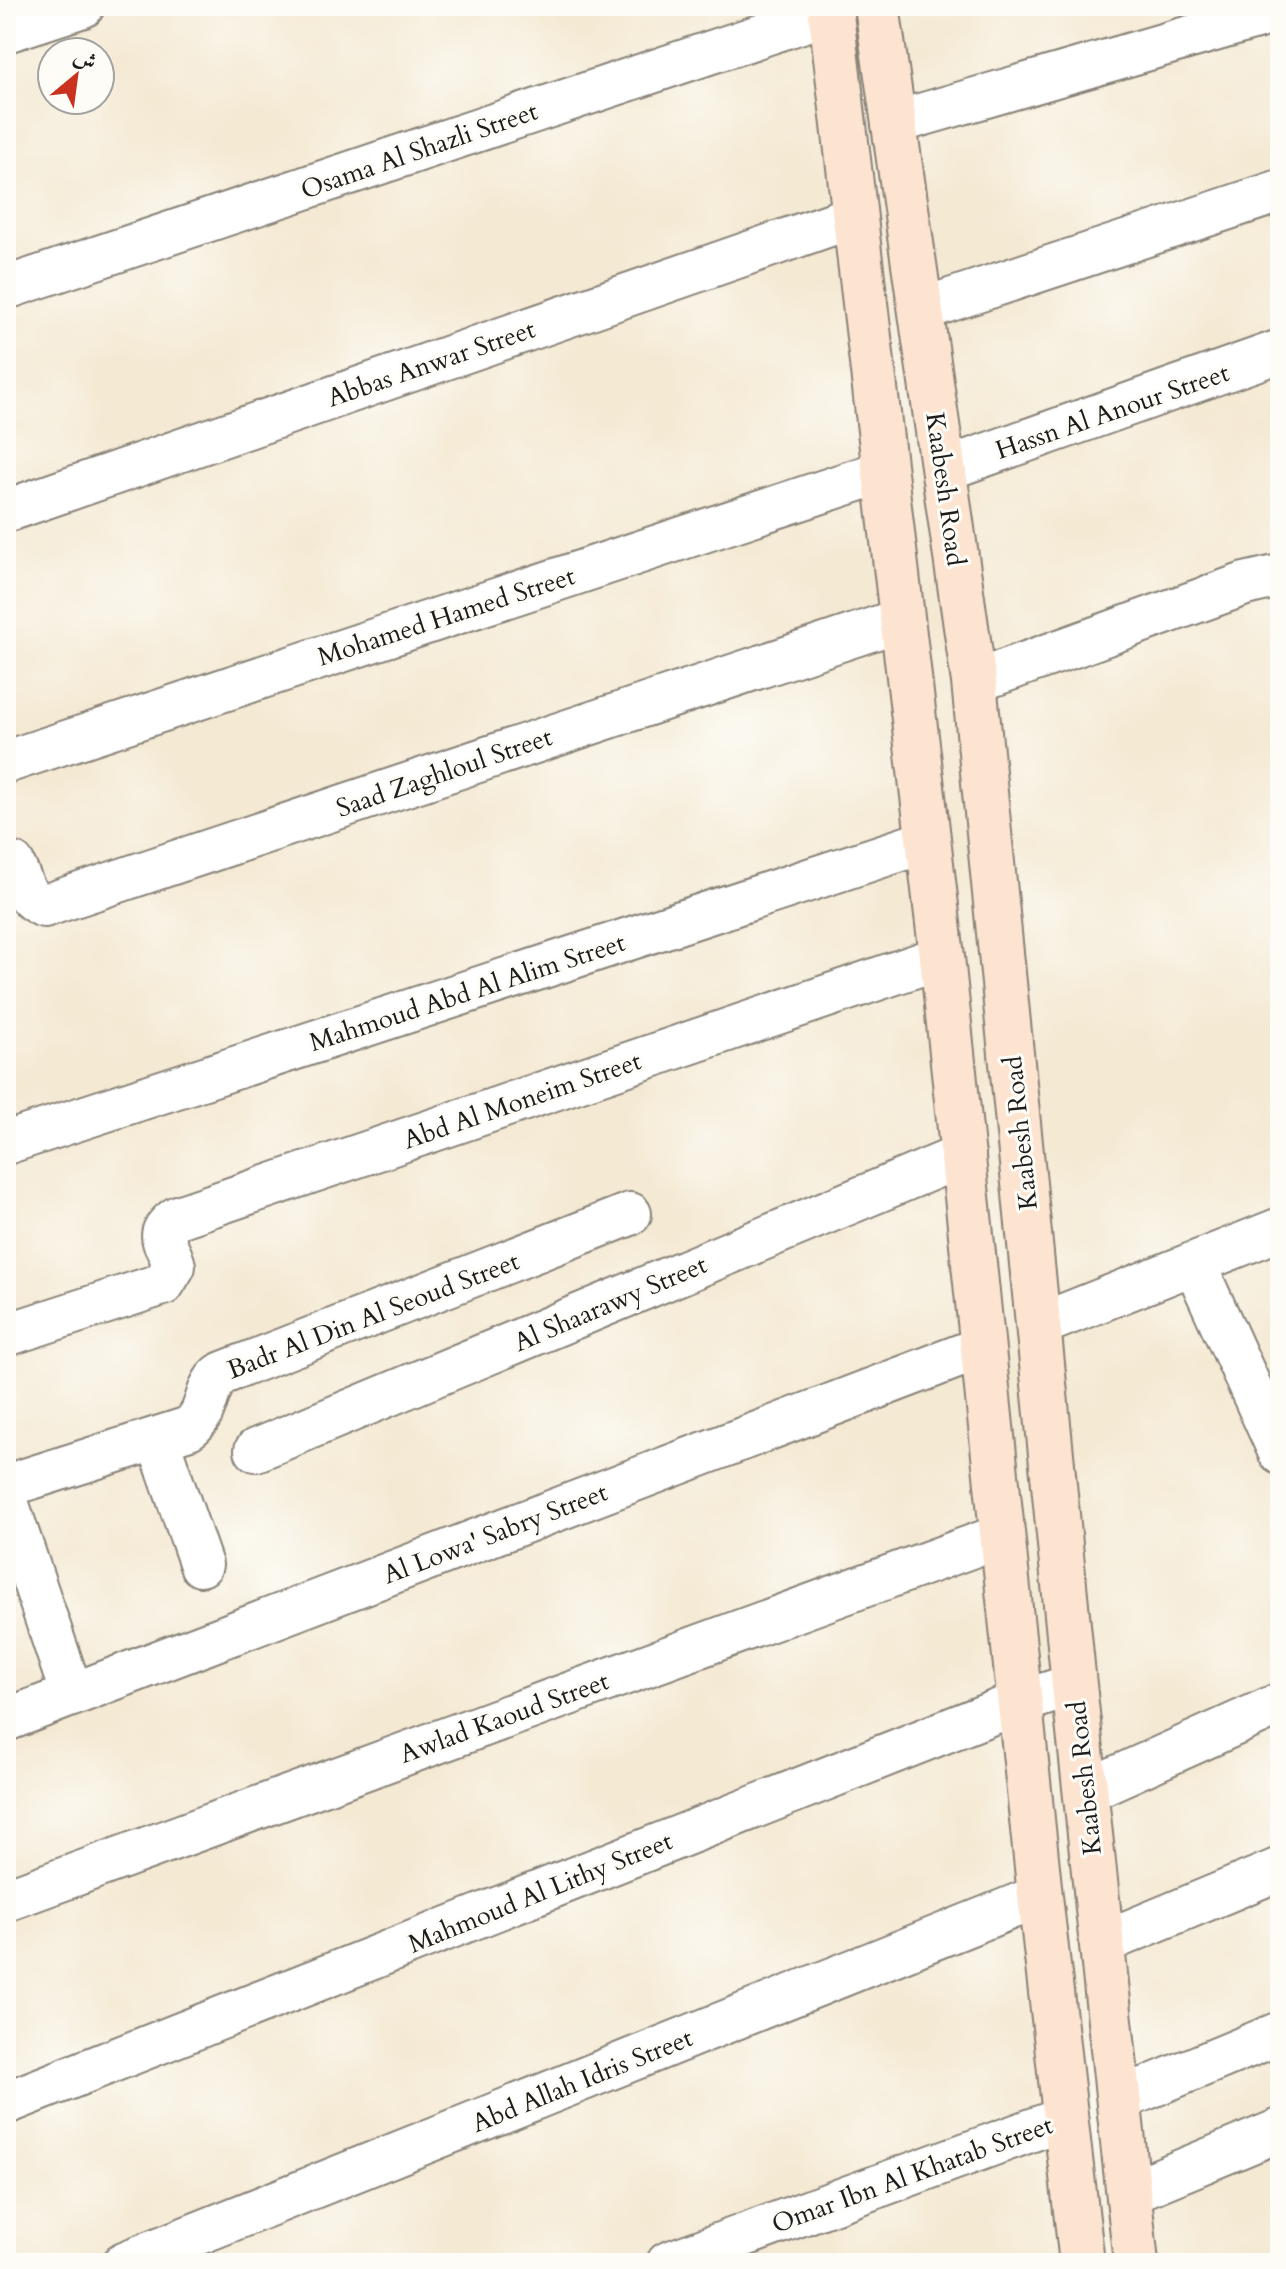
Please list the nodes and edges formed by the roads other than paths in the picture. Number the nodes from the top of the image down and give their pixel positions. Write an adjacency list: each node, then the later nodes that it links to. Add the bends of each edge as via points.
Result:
1 (83, 6): 5 (street)
2 (877, 6): 6 (street, Kaabesh Road)
3 (831, 9): 8 (street); 9 (street, Osama Al Shazli Street)
4 (1280, 11): 6 (street)
5 (6, 31)
6 (893, 123): 10 (street, Kaabesh Road)
7 (1280, 191): 10 (street)
8 (855, 216): 13 (street); 14 (street, Abbas Anwar Street)
9 (6, 288)
10 (920, 310): 12 (street, Kaabesh Road)
11 (1280, 351): 12 (street, Hassn Al Anour Street)
12 (943, 470): 15 (street, Kaabesh Road)
13 (885, 471): 16 (street); 20 (street, Mohamed Hamed Street)
14 (6, 511)
15 (952, 530): 16 (street); 19 (street, Kaabesh Road)
16 (894, 540): 18 (street)
17 (1280, 576): 19 (street)
18 (903, 619): 21 (street); 22 (street, Saad Zaghloul Street, via 44,906 25,894 13,864)
19 (974, 682): 29 (street, Kaabesh Road)
20 (6, 762)
21 (928, 841): 23 (street); 24 (street, Mahmoud Abd Al Alim Street)
22 (6, 862)
23 (942, 957): 25 (street); 30 (street, Abd Al Moneim Street, via 178,1217 163,1231 174,1266 163,1284)
24 (6, 1143)
25 (964, 1155): 31 (street); 33 (street, Al Shaarawy Street)
26 (630, 1214): 32 (street, Badr Al Din Al Seoud Street, via 223,1373 213,1381 197,1422)
27 (1280, 1229): 28 (street)
28 (1194, 1263): 29 (street); 34 (street)
29 (1039, 1325): 39 (street, Kaabesh Road)
30 (6, 1335)
31 (983, 1347): 37 (street); 40 (street, Al Lowa' Sabry Street)
32 (157, 1438): 35 (street, Badr Al Din Al Seoud Street); 38 (street)
33 (256, 1450)
34 (1280, 1453)
35 (6, 1486)
36 (6, 1499): 40 (street)
37 (1003, 1535): 41 (street); 47 (street, Awlad Kaoud Street)
38 (201, 1565)
39 (1074, 1685): 41 (street, Mahmoud Al Lithy Street); 44 (street, Kaabesh Road)
40 (72, 1695): 43 (street, Al Lowa' Sabry Street)
41 (1020, 1702): 46 (street); 51 (street, Mahmoud Al Lithy Street)
42 (1280, 1704): 44 (street)
43 (6, 1720)
44 (1086, 1791): 48 (street, Kaabesh Road)
45 (1280, 1869): 48 (street)
46 (1040, 1896): 52 (street); 55 (street, Abd Allah Idris Street)
47 (6, 1900)
48 (1102, 1943): 50 (street, Kaabesh Road)
49 (1280, 2033): 50 (street)
50 (1118, 2100): 54 (street, Kaabesh Road)
51 (6, 2103)
52 (1065, 2118): 56 (street, Omar Ibn Al Khatab Street); 57 (street)
53 (1280, 2130): 54 (street)
54 (1128, 2193): 58 (street, Kaabesh Road)
55 (124, 2263)
56 (668, 2263)
57 (1082, 2263)
58 (1136, 2263)

